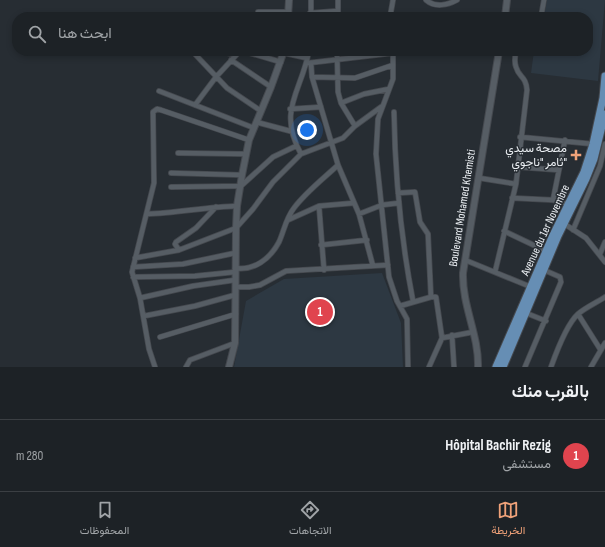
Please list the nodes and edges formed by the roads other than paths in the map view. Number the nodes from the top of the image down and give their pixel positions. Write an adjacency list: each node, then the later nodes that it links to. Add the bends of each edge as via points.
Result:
1 (289, 0): 10 (main road)
2 (311, 0): 11 (street)
3 (338, 0): 9 (street)
4 (393, 0): 13 (street)
5 (426, 0): 6 (street, via 437,5)
6 (457, 0)
7 (508, 0): 14 (main road)
8 (544, 0): 15 (street)
9 (337, 11): 12 (street)
10 (288, 12)
11 (310, 12)
12 (330, 12)
13 (391, 12)
14 (506, 12)
15 (542, 12)
16 (197, 56): 33 (street)
17 (236, 56): 27 (street)
18 (256, 56): 28 (street)
19 (283, 56): 28 (main road)
20 (299, 56): 25 (street)
21 (361, 56): 26 (street)
22 (393, 56): 31 (street)
23 (498, 56): 68 (main road, Boulevard Mohamed Khemisti)
24 (516, 56): 51 (street, via 516,69 527,82)
25 (307, 58): 30 (street)
26 (337, 59): 29 (street); 35 (street)
27 (232, 60): 33 (street); 36 (street)
28 (281, 62): 36 (main road)
29 (311, 63): 30 (street); 34 (street)
30 (304, 64): 43 (street)
31 (393, 65): 35 (street, via 355,78); 37 (street, via 393,79)
32 (605, 76): 55 (main road, Avenue du 1er Novembre)
33 (216, 77): 40 (street); 44 (street, via 238,97)
34 (312, 77): 35 (street); 41 (street)
35 (338, 78): 39 (street)
36 (271, 88): 44 (main road)
37 (389, 89): 39 (street); 42 (street)
38 (159, 91): 40 (street)
39 (341, 102): 48 (street)
40 (195, 104): 49 (street)
41 (321, 107): 43 (street); 54 (street)
42 (381, 107): 48 (street); 78 (street, via 376,154)
43 (290, 110): 50 (street)
44 (261, 111): 47 (main road)
45 (394, 112): 72 (street)
46 (605, 114): 85 (main road, Avenue du 1er Novembre, via 594,159)
47 (256, 122): 49 (main road); 50 (street)
48 (356, 126): 54 (street)
49 (254, 128): 52 (main road)
50 (290, 131): 57 (street)
51 (520, 137): 53 (street); 63 (street)
52 (249, 140): 59 (main road); 82 (street, via 155,110 152,115 154,183)
53 (565, 140): 55 (street); 65 (street)
54 (332, 144): 60 (street); 61 (street)
55 (593, 144): 77 (main road, Avenue du 1er Novembre, via 584,172)
56 (605, 144): 62 (street)
57 (296, 146): 60 (street); 70 (street, via 273,157)
58 (178, 153): 59 (street)
59 (246, 154): 67 (main road)
60 (301, 154): 86 (street, via 273,182)
61 (338, 165): 75 (street); 84 (street, via 303,197)
62 (600, 166): 64 (street); 87 (street)
63 (518, 167): 65 (street); 69 (street)
64 (605, 169)
65 (559, 170): 74 (street)
66 (171, 173): 67 (street)
67 (242, 175): 70 (main road)
68 (479, 178): 69 (street); 97 (main road, Boulevard Mohamed Khemisti)
69 (516, 184): 73 (street)
70 (241, 186): 71 (street); 79 (main road)
71 (171, 187)
72 (398, 193): 76 (street); 111 (street, via 415,193 420,222 428,234)
73 (512, 198): 74 (street); 88 (street)
74 (553, 200): 77 (street)
75 (354, 203): 80 (street); 83 (street)
76 (400, 203): 78 (street); 114 (street, via 406,265)
77 (569, 204): 85 (main road, Avenue du 1er Novembre)
78 (382, 205): 83 (street); 99 (street)
79 (237, 206): 81 (street); 86 (main road)
80 (319, 206): 84 (street); 91 (street)
81 (216, 207): 82 (street); 92 (street, via 196,228 176,242)
82 (147, 214): 96 (street)
83 (359, 214): 89 (street)
84 (288, 220): 102 (street, via 279,242 267,258 246,270)
85 (562, 223): 87 (street); 93 (main road, Avenue du 1er Novembre); 104 (main road, Avenue du 1er Novembre)
86 (236, 228): 92 (street); 94 (main road)
87 (573, 230): 95 (street, via 586,238)
88 (504, 231): 93 (street); 105 (street)
89 (367, 240): 91 (street); 101 (street)
90 (605, 242): 95 (street)
91 (321, 244): 103 (street)
92 (179, 250): 96 (street)
93 (546, 251): 109 (main road, Avenue du 1er Novembre)
94 (235, 253): 100 (street, via 183,264); 102 (main road)
95 (600, 254): 98 (street)
96 (135, 258): 100 (street)
97 (465, 260): 105 (street); 121 (main road, Boulevard Mohamed Khemisti, via 462,287)
98 (605, 262)
99 (388, 265): 101 (street); 115 (street, via 389,277)
100 (133, 266): 106 (street)
101 (373, 266): 103 (street)
102 (235, 270): 106 (street, via 195,276); 107 (main road)
103 (324, 270): 108 (street, via 286,272 260,284)
104 (544, 270): 116 (main road, Avenue du 1er Novembre); 120 (street, via 560,278 561,282)
105 (495, 272): 109 (street)
106 (133, 277): 113 (street)
107 (235, 280): 108 (main road); 113 (street)
108 (235, 287): 110 (main road)
109 (530, 287): 136 (main road, Avenue du 1er Novembre)
110 (235, 295): 117 (main road); 119 (street)
111 (431, 297): 114 (street); 124 (street, via 437,298)
112 (605, 297): 118 (street)
113 (140, 298): 119 (street)
114 (413, 301): 115 (street)
115 (400, 306): 132 (street, via 407,319)
116 (526, 313): 120 (street); 128 (main road, Avenue du 1er Novembre)
117 (236, 314): 123 (street); 125 (main road)
118 (578, 314): 127 (street); 138 (street, via 559,345)
119 (144, 316): 129 (street)
120 (546, 321): 137 (street)
121 (473, 332): 122 (street); 135 (main road, Boulevard Mohamed Khemisti)
122 (452, 335): 124 (street); 134 (street)
123 (160, 337)
124 (442, 338): 133 (street)
125 (235, 343): 130 (street, via 190,360); 131 (main road)
126 (605, 343): 127 (street)
127 (600, 349): 139 (street)
128 (506, 366)
129 (155, 367)
130 (186, 367)
131 (229, 367)
132 (408, 367)
133 (428, 367)
134 (454, 367)
135 (478, 367)
136 (496, 367)
137 (525, 367)
138 (551, 367)
139 (591, 367)

